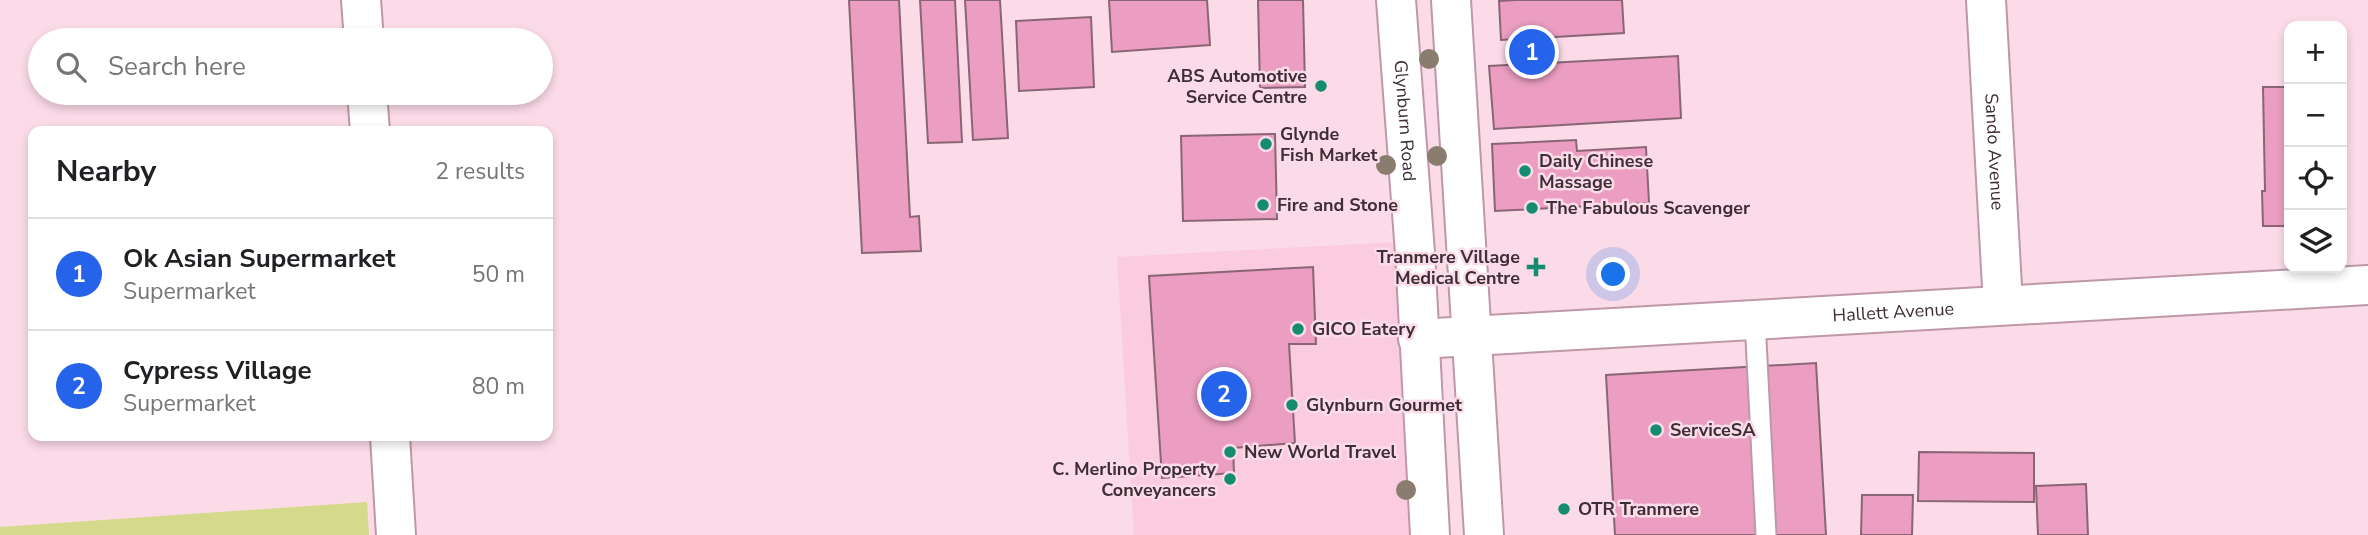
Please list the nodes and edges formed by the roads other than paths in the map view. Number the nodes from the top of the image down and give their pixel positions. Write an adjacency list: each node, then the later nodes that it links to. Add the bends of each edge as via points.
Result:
1 (361, 0): 5 (street)
2 (1396, 0): 12 (street, Glynburn Road)
3 (1451, 0): 11 (street)
4 (1986, 0): 9 (street, Sando Avenue)
5 (363, 28)
6 (368, 105): 7 (street)
7 (370, 126)
8 (2368, 285): 9 (street, Hallett Avenue)
9 (2003, 306): 10 (street, Hallett Avenue)
10 (1755, 320): 11 (street, Hallett Avenue); 17 (lane)
11 (1470, 336): 12 (street, Hallett Avenue); 16 (street)
12 (1418, 339): 15 (street, Glynburn Road)
13 (390, 441): 14 (street)
14 (396, 535)
15 (1430, 535)
16 (1484, 535)
17 (1766, 535)

